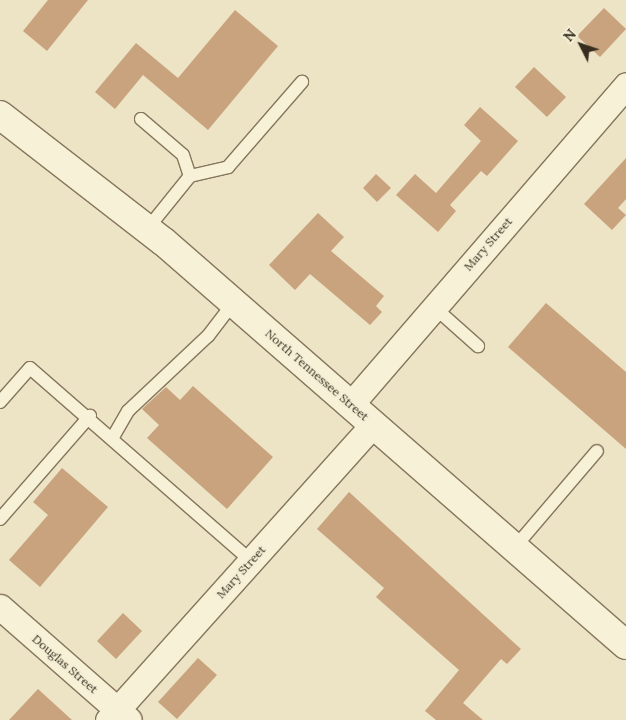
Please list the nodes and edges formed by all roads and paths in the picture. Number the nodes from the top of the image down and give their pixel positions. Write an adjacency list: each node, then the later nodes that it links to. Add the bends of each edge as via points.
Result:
1 (302, 82): 5 (lane, via 228,166)
2 (626, 85): 8 (street, Mary Street)
3 (0, 115): 6 (main road, North Tennessee Street)
4 (141, 119): 5 (lane, via 183,155)
5 (190, 176): 6 (lane)
6 (148, 228): 7 (main road, North Tennessee Street)
7 (234, 302): 11 (main road, North Tennessee Street); 14 (lane, via 208,336 128,411)
8 (434, 307): 9 (lane); 11 (street, Mary Street)
9 (478, 346)
10 (0, 402): 12 (lane, via 30,368)
11 (351, 404): 13 (main road, North Tennessee Street)
12 (90, 416): 14 (lane); 16 (lane)
13 (374, 424): 17 (main road, North Tennessee Street); 18 (street, Mary Street)
14 (113, 437): 18 (lane)
15 (597, 451): 17 (lane)
16 (0, 519)
17 (515, 547): 20 (main road, North Tennessee Street)
18 (251, 561): 21 (street, Mary Street)
19 (0, 607): 21 (street, Douglas Street)
20 (626, 645)
21 (118, 716)

